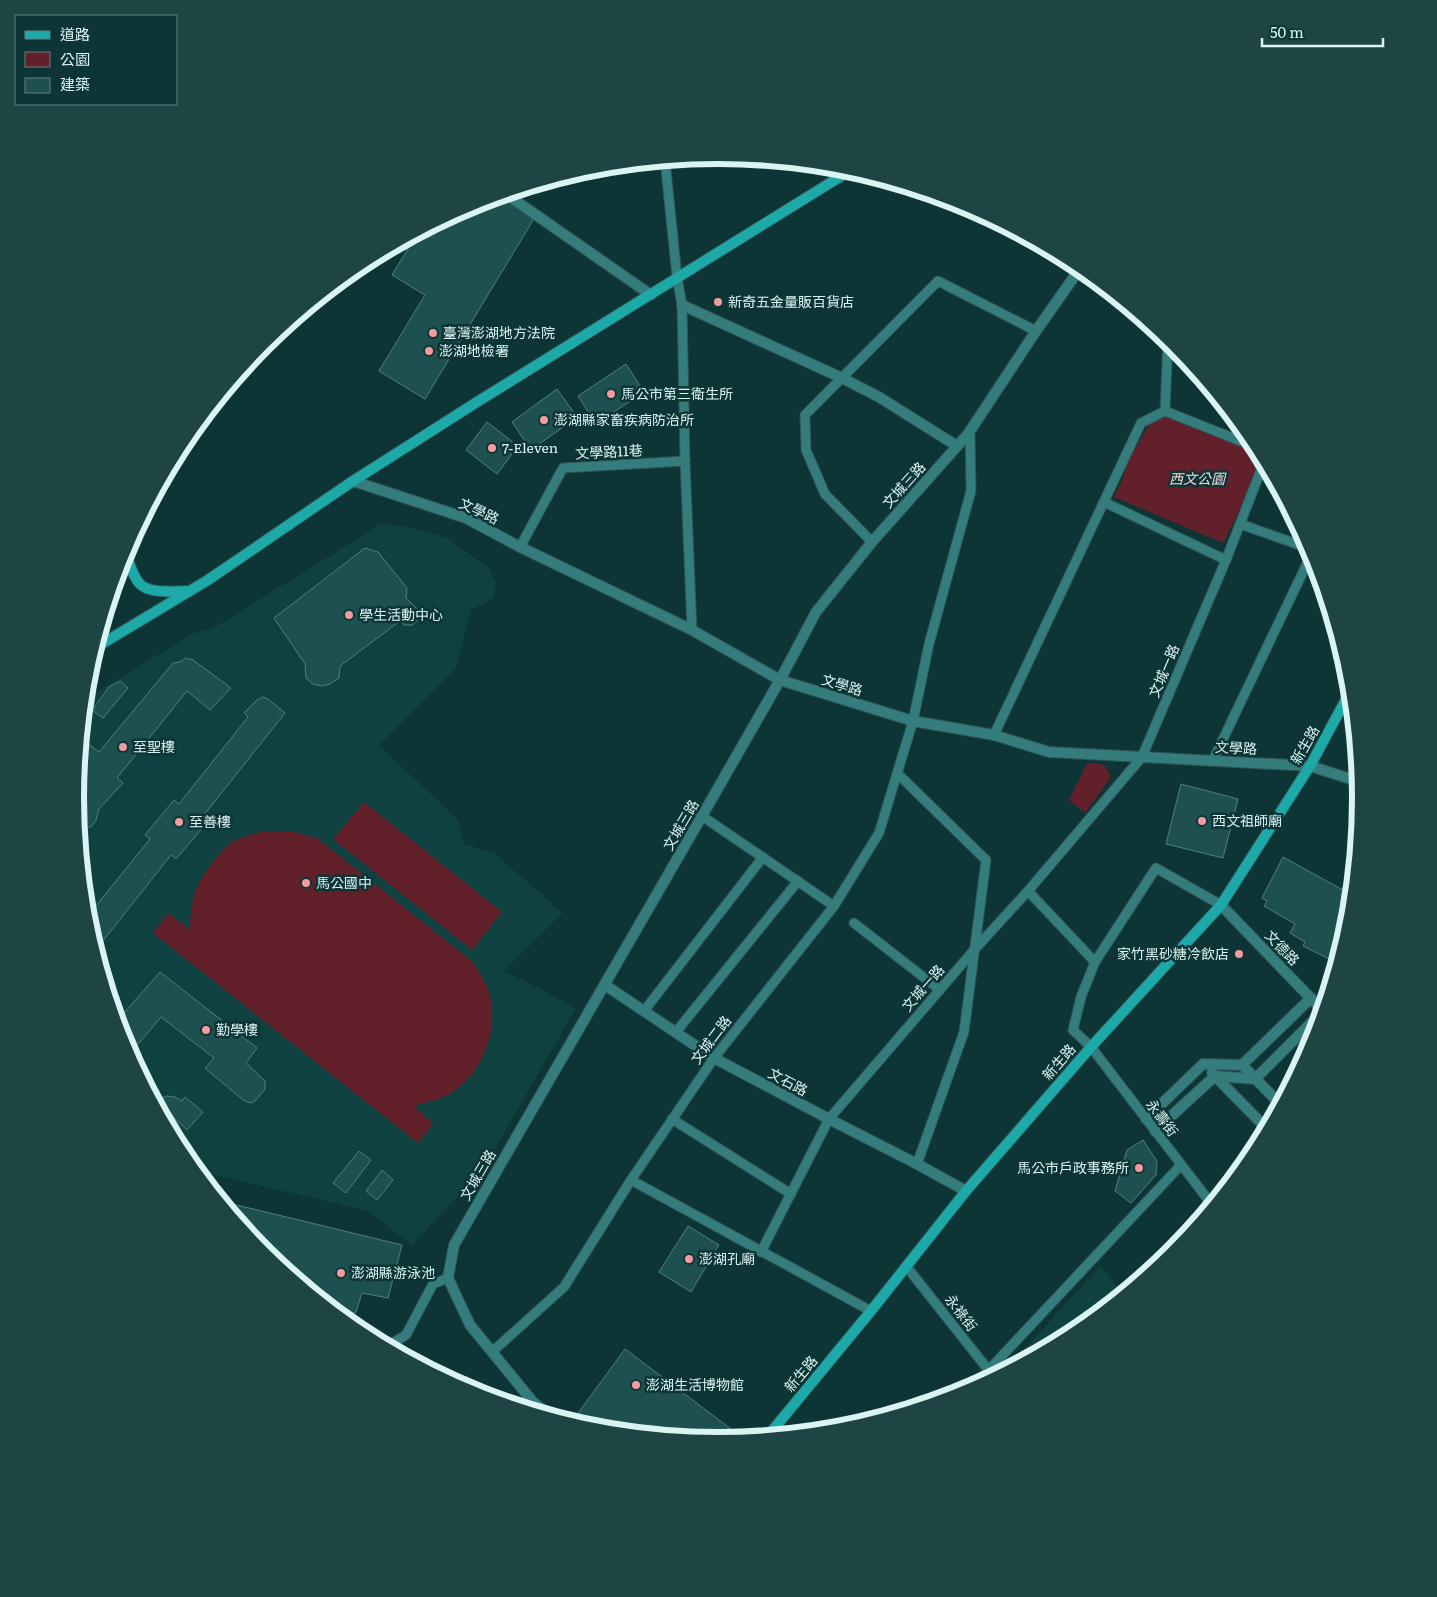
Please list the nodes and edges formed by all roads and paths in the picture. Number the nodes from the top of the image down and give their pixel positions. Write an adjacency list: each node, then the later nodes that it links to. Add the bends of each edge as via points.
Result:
1 (666, 166): 5 (lane)
2 (841, 176): 5 (main road)
3 (512, 198): 6 (street)
4 (1076, 274): 8 (street, 文城三路)
5 (677, 277): 6 (main road); 7 (lane)
6 (650, 295): 17 (main road)
7 (682, 304): 10 (street); 15 (lane)
8 (1036, 331): 10 (lane, via 938,281); 12 (street, 文城三路)
9 (1168, 351): 11 (lane)
10 (842, 378): 14 (street, via 879,396); 20 (lane, via 805,415 806,450 825,494)
11 (1165, 411): 13 (lane, 文城一路); 18 (lane, via 1141,423)
12 (970, 430): 14 (street, 文城三路); 31 (lane, 文城二路, via 971,491 929,644)
13 (1243, 442)
14 (957, 446): 20 (street, 文城三路)
15 (686, 461): 22 (lane, 文學路11巷, via 563,468); 27 (lane)
16 (1261, 470): 19 (lane, 文城一路)
17 (353, 481): 22 (street, 文學路, via 466,518); 26 (main road)
18 (1104, 502): 23 (lane); 32 (lane)
19 (1240, 524): 21 (lane); 23 (lane, 文城一路)
20 (872, 542): 29 (street, 文城三路, via 816,612)
21 (1300, 546)
22 (520, 547): 27 (street, 文學路)
23 (1226, 560): 33 (lane, 文城一路)
24 (1307, 561): 34 (lane)
25 (129, 563): 26 (main road, via 140,585 153,590)
26 (188, 592): 28 (main road)
27 (692, 630): 29 (street, 文學路)
28 (103, 643)
29 (780, 680): 31 (street, 文學路); 38 (street, 文城三路)
30 (1345, 700): 35 (main road, 新生路)
31 (913, 721): 32 (street, 文學路); 36 (lane, 文城二路)
32 (994, 735): 33 (street, 文學路, via 1049,752)
33 (1142, 757): 34 (street, 文學路); 41 (lane, 文城一路)
34 (1213, 760): 35 (street, 文學路)
35 (1310, 766): 37 (street, 文學路); 42 (main road, 新生路)
36 (898, 774): 43 (lane, 文城二路, via 879,833); 45 (lane, via 986,860)
37 (1353, 780)
38 (702, 816): 39 (lane); 47 (street, 文城三路)
39 (763, 858): 40 (lane); 51 (lane)
40 (798, 881): 43 (lane); 53 (lane)
41 (1028, 891): 45 (lane, 文城一路); 46 (lane)
42 (1221, 905): 46 (lane, via 1156,868); 49 (street, 文德路); 54 (main road, 新生路)
43 (834, 906): 55 (lane, 文城二路)
44 (854, 923): 48 (lane)
45 (974, 950): 48 (lane, 文城一路); 66 (lane, via 964,1032)
46 (1096, 962): 54 (lane, 永壽街, via 1072,1030)
47 (605, 985): 51 (street, 文石路); 74 (street, 文城三路, via 454,1244)
48 (940, 990): 63 (lane, 文城一路)
49 (1310, 998): 50 (street, 文德路); 57 (street)
50 (1319, 1007)
51 (644, 1011): 53 (street, 文石路)
52 (1313, 1021): 59 (street)
53 (676, 1032): 55 (street, 文石路)
54 (1090, 1047): 62 (lane, 永壽街); 69 (main road, 新生路)
55 (714, 1058): 61 (lane, 文城二路); 63 (street, 文石路)
56 (1203, 1064): 57 (street); 58 (street); 62 (street)
57 (1242, 1064): 59 (street)
58 (1215, 1076): 59 (street); 64 (street); 65 (street)
59 (1256, 1079): 60 (street)
60 (1276, 1101)
61 (672, 1119): 68 (lane, 文城二路); 70 (lane)
62 (1146, 1119): 65 (lane, 永壽街)
63 (829, 1120): 66 (street, 文石路); 70 (lane, 文城一路)
64 (1263, 1125)
65 (1155, 1131): 67 (lane, 永壽街)
66 (917, 1164): 69 (street, 文石路)
67 (1181, 1165): 71 (lane, 永壽街); 78 (lane)
68 (631, 1180): 72 (lane); 77 (lane, 文城二路, via 564,1287)
69 (966, 1191): 73 (main road, 新生路)
70 (791, 1194): 72 (lane, 文城一路)
71 (1209, 1201)
72 (762, 1252): 75 (lane)
73 (906, 1266): 75 (main road, 新生路); 79 (lane, 永祿街)
74 (448, 1278): 76 (lane, via 433,1284 406,1335); 77 (street, via 470,1325)
75 (871, 1311): 81 (main road, 新生路)
76 (393, 1343)
77 (492, 1352): 80 (street)
78 (995, 1370)
79 (990, 1372)
80 (541, 1408)
81 (772, 1431)

